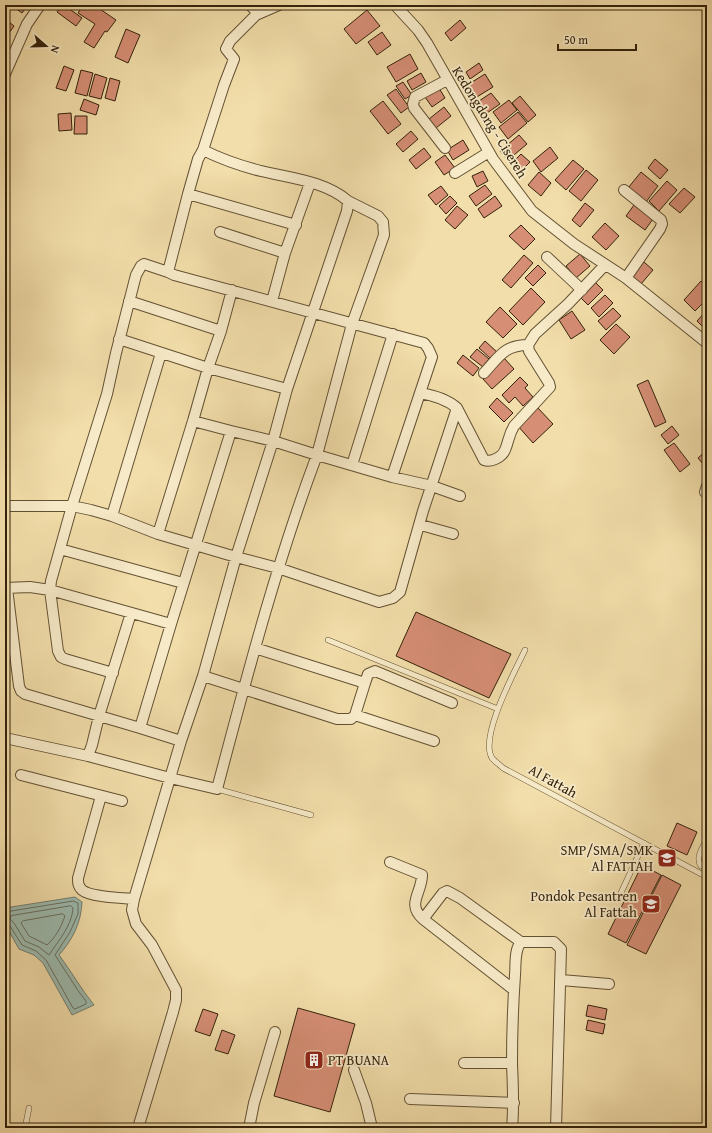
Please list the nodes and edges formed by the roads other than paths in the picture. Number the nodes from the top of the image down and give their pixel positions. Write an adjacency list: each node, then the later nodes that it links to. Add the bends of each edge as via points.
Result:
1 (40, 5): 6 (street, via 27,24)
2 (250, 5): 5 (street, via 256,11)
3 (280, 5): 5 (street)
4 (395, 5): 7 (street, Kedongdong - Cisereh, via 418,30)
5 (256, 15): 9 (street, via 230,41 226,49 234,59)
6 (5, 74)
7 (447, 80): 8 (street, via 415,97 413,104); 10 (street, Kedongdong - Cisereh)
8 (445, 148)
9 (203, 150): 12 (street, via 259,170); 14 (street, via 198,158)
10 (489, 152): 11 (street); 20 (street, Kedongdong - Cisereh, via 532,211)
11 (455, 173)
12 (310, 183): 15 (street, via 342,195); 16 (street)
13 (624, 190): 22 (street, via 661,220 662,224)
14 (188, 194): 16 (street); 21 (street)
15 (348, 201): 27 (street, via 347,211); 28 (street, via 378,216 384,227 384,235)
16 (296, 226): 18 (street)
17 (220, 232): 18 (street)
18 (285, 253): 25 (street)
19 (548, 257): 24 (street)
20 (605, 265): 22 (street, Kedongdong - Cisereh); 24 (street)
21 (168, 272): 23 (street); 26 (street, via 144,264 141,266)
22 (626, 278): 32 (street, Kedongdong - Cisereh)
23 (232, 290): 25 (street); 29 (street)
24 (582, 290): 33 (street, via 535,334)
25 (272, 301): 27 (street)
26 (129, 302): 29 (street); 31 (street)
27 (313, 313): 28 (street); 37 (street)
28 (352, 324): 30 (street); 43 (street)
29 (221, 331): 35 (street)
30 (393, 334): 38 (street, via 424,343 428,348 432,357); 44 (street)
31 (119, 339): 34 (street); 49 (street, via 107,394)
32 (707, 343)
33 (528, 345): 36 (street, via 507,349); 39 (street, via 528,351 550,383 550,387 510,432 502,455 492,461 484,460)
34 (161, 353): 35 (street); 50 (street)
35 (208, 368): 37 (street); 40 (street)
36 (484, 373)
37 (287, 389): 42 (street)
38 (420, 393): 39 (street, via 453,404); 45 (street)
39 (457, 408): 46 (street)
40 (194, 421): 41 (street); 52 (street)
41 (231, 431): 42 (street); 54 (street)
42 (273, 442): 43 (street); 56 (street)
43 (317, 455): 44 (street); 57 (street)
44 (352, 465): 45 (street)
45 (392, 477): 46 (street)
46 (432, 486): 47 (street); 51 (street)
47 (460, 496)
48 (5, 506): 49 (street)
49 (72, 506): 50 (street); 55 (street)
50 (112, 516): 52 (street)
51 (420, 525): 53 (street); 57 (street, via 400,592 393,598 379,602)
52 (158, 534): 54 (street)
53 (453, 534)
54 (196, 545): 56 (street); 58 (street)
55 (60, 549): 58 (street); 60 (street)
56 (236, 557): 57 (street); 67 (street)
57 (278, 568): 64 (street)
58 (183, 583): 62 (street)
59 (6, 588): 60 (street, via 30,587); 73 (street, via 21,691 36,698)
60 (50, 590): 61 (street); 66 (street, via 61,657)
61 (131, 613): 62 (street); 66 (street)
62 (171, 624): 74 (street)
63 (328, 640): 71 (lane)
64 (254, 648): 68 (street); 69 (street)
65 (525, 650): 71 (lane, Al Fattah)
66 (113, 673): 73 (street)
67 (203, 676): 69 (street); 76 (street)
68 (365, 683): 70 (street, via 368,674 375,671); 72 (street)
69 (244, 690): 72 (street, via 337,719 351,719); 81 (street)
70 (452, 703)
71 (498, 709): 86 (lane, Al Fattah, via 488,745 492,758 504,768)
72 (355, 715): 77 (street)
73 (99, 716): 74 (street); 78 (street)
74 (140, 728): 76 (street)
75 (5, 738): 78 (street)
76 (181, 741): 80 (street)
77 (434, 741)
78 (88, 756): 80 (street)
79 (21, 775): 82 (street)
80 (170, 778): 81 (street); 93 (street)
81 (217, 789): 84 (lane)
82 (101, 796): 83 (street); 93 (street, via 78,885 88,893)
83 (122, 801)
84 (311, 814)
85 (707, 839): 89 (lane, via 699,857)
86 (644, 843): 90 (lane, Al Fattah); 92 (lane)
87 (390, 862): 94 (street, via 421,874 422,881 415,910)
88 (707, 865): 89 (lane)
89 (701, 866): 90 (lane)
90 (698, 872): 91 (lane, Al Fattah)
91 (707, 877)
92 (620, 895)
93 (134, 900): 107 (street, via 132,910 136,924 152,945 176,990 173,1012)
94 (423, 919): 95 (street, via 446,891 460,898); 98 (street)
95 (521, 942): 96 (street, via 554,942 558,945 561,949); 98 (street, via 518,946)
96 (561, 980): 97 (street); 111 (street)
97 (609, 984)
98 (514, 990): 101 (street)
99 (275, 1032): 108 (street)
100 (464, 1063): 101 (street)
101 (512, 1063): 104 (street)
102 (354, 1070): 109 (street)
103 (410, 1099): 104 (street)
104 (514, 1103): 110 (street)
105 (29, 1108): 106 (lane)
106 (25, 1128)
107 (138, 1128)
108 (249, 1128)
109 (372, 1128)
110 (512, 1128)
111 (556, 1128)

